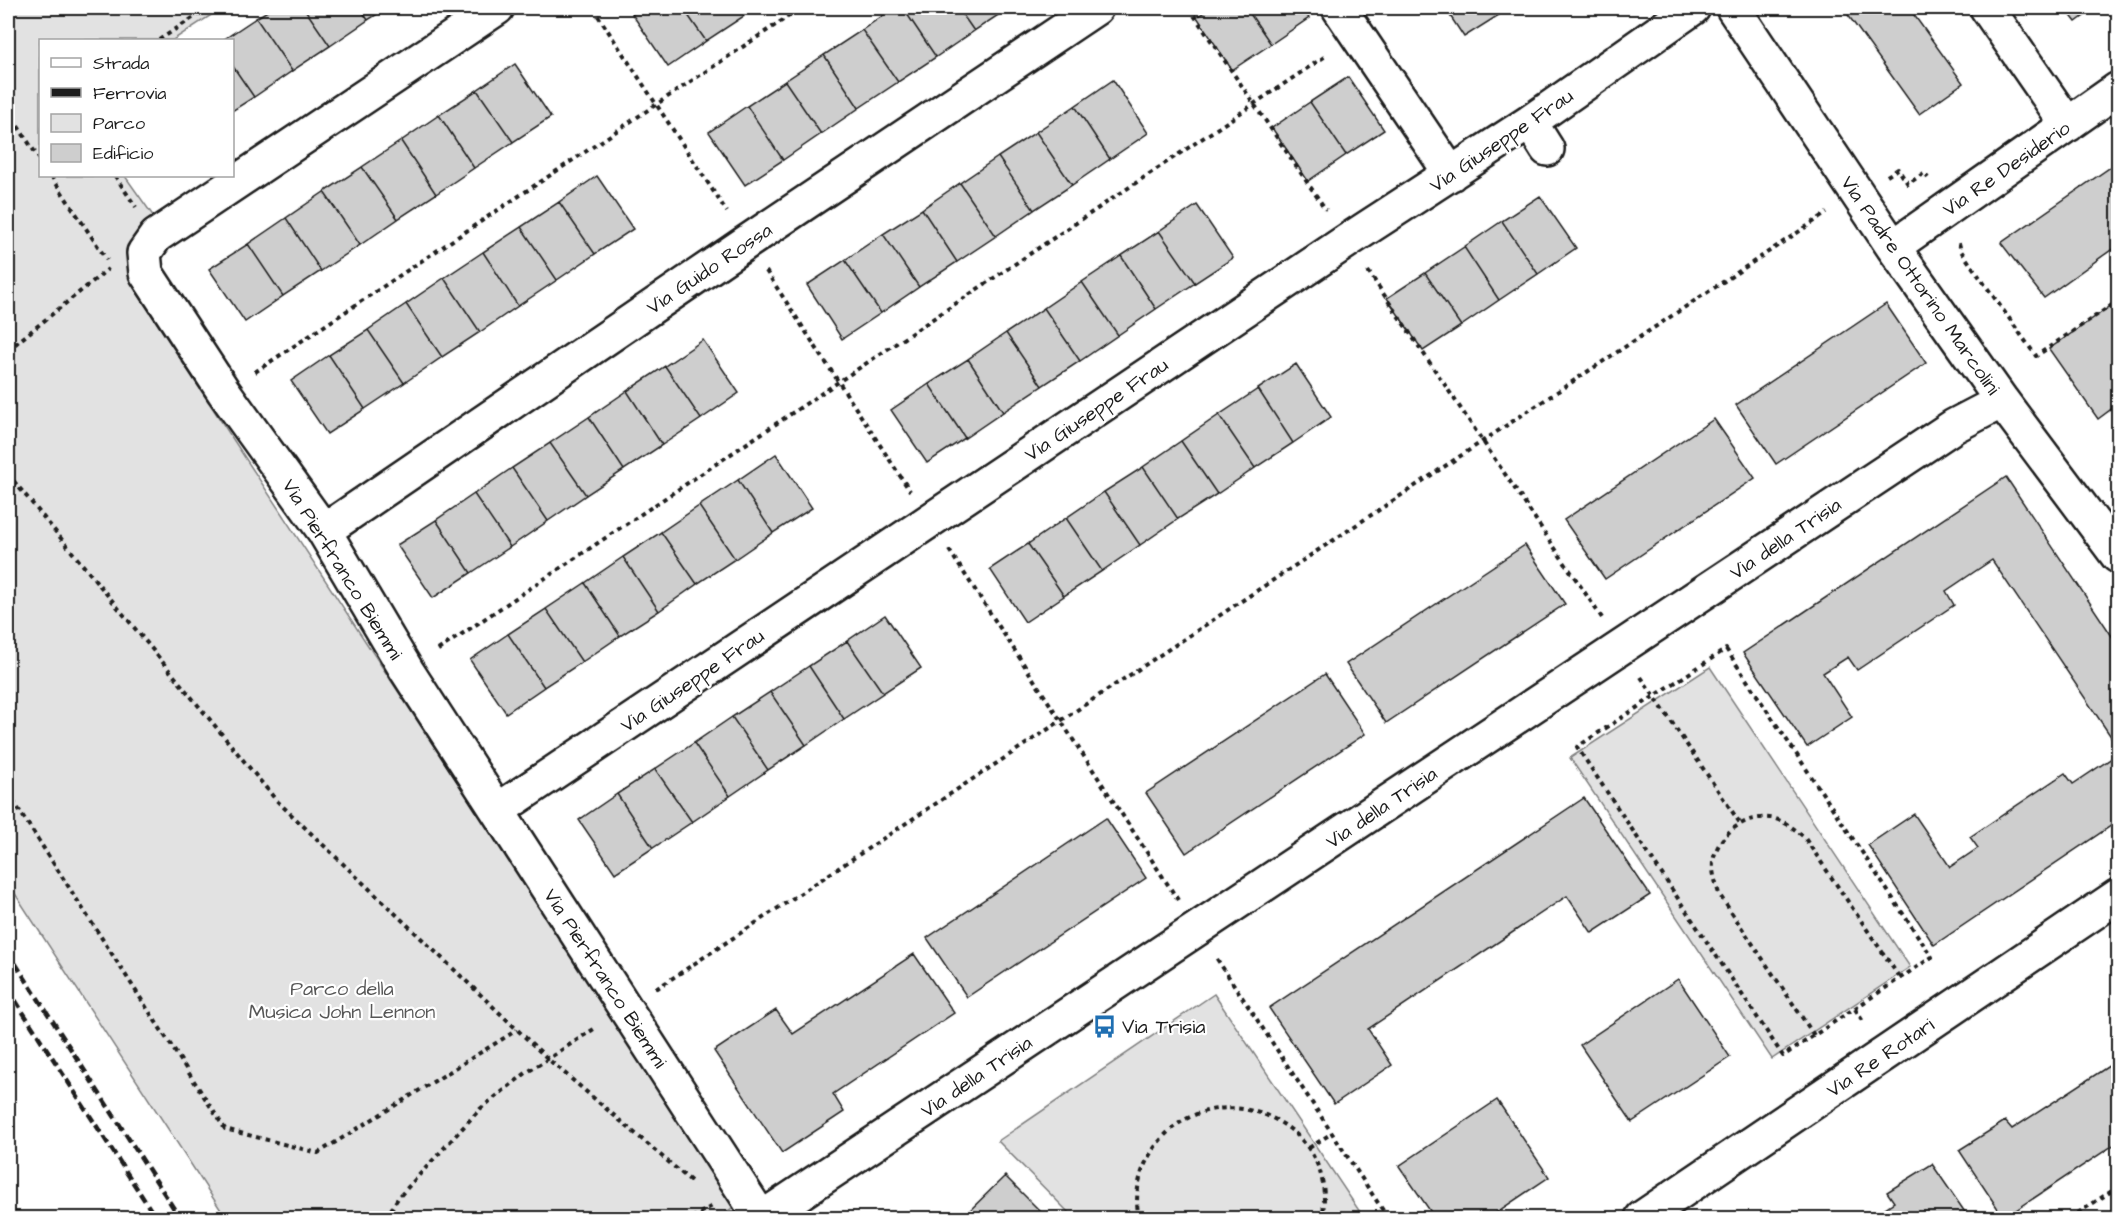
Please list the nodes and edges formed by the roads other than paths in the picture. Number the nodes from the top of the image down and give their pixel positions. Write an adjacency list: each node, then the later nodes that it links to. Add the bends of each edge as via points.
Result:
1 (497, 8): 12 (street, Via Pierfranco Biemmi, via 156,236 144,253 146,273 224,392)
2 (1096, 8): 12 (street, Via Guido Rossa)
3 (1339, 8): 9 (street)
4 (1694, 8): 9 (street, Via Giuseppe Frau, via 1538,135)
5 (1732, 8): 10 (street, Via Padre Ottorino Marcolini)
6 (1987, 8): 8 (street)
7 (2118, 89): 8 (street, Via Re Desiderio)
8 (2068, 125): 10 (street, Via Re Desiderio)
9 (1451, 174): 14 (street, Via Giuseppe Frau)
10 (1893, 247): 11 (street, Via Padre Ottorino Marcolini)
11 (2002, 401): 13 (street, Via Padre Ottorino Marcolini); 16 (street, Via della Trisia, via 1954,426)
12 (324, 531): 14 (street, Via Pierfranco Biemmi, via 407,671)
13 (2118, 556)
14 (498, 810): 16 (street, Via Pierfranco Biemmi)
15 (2118, 896): 17 (street, Via Re Rotari)
16 (761, 1218)
17 (1642, 1218)

